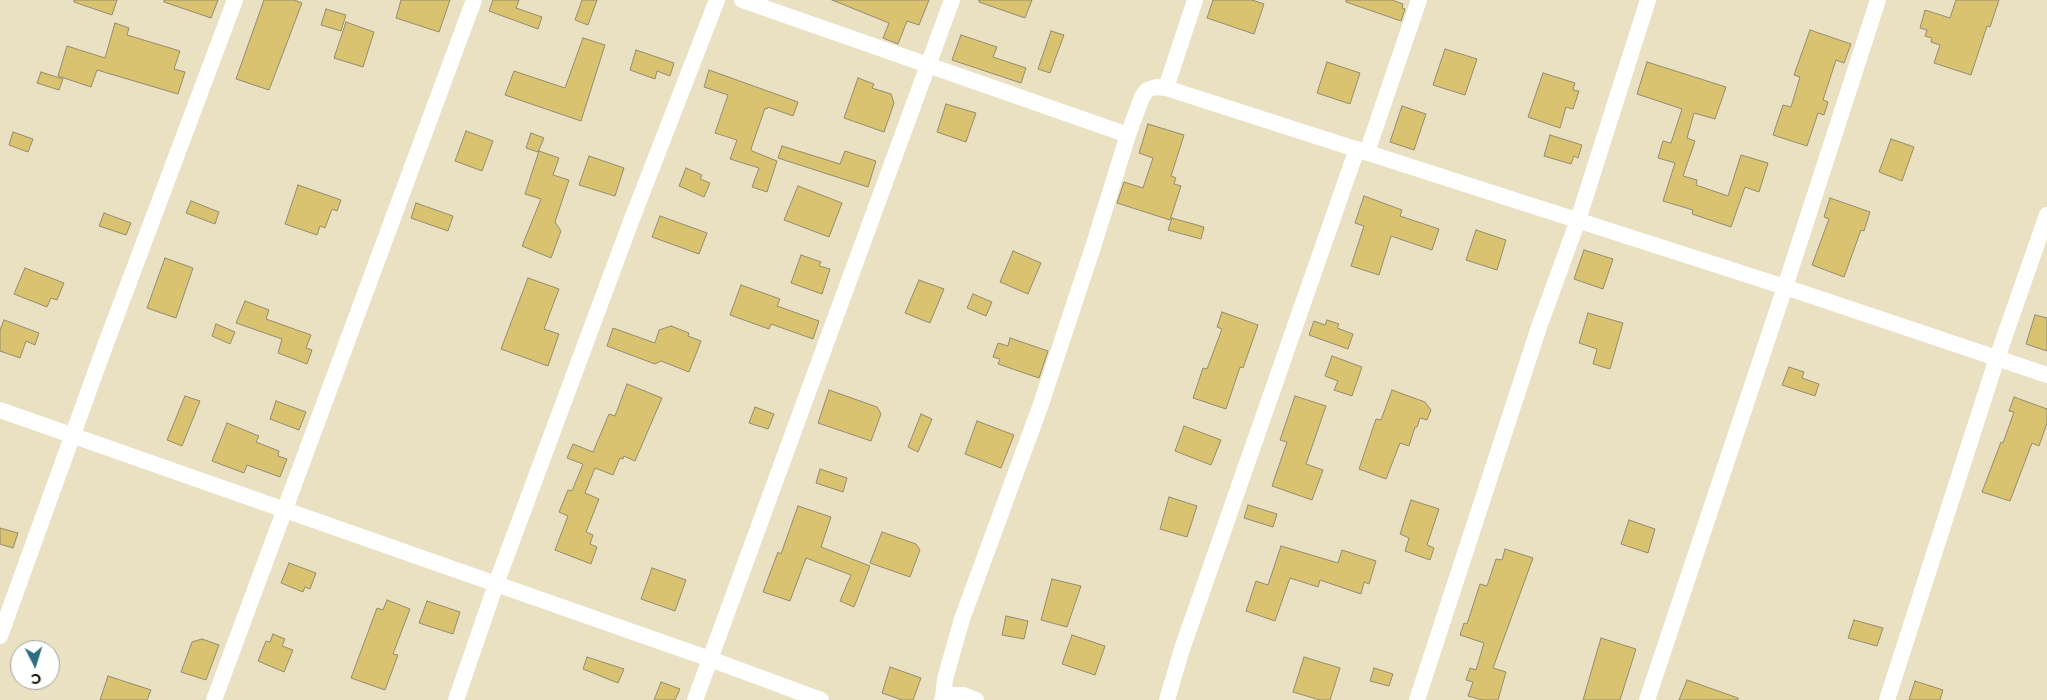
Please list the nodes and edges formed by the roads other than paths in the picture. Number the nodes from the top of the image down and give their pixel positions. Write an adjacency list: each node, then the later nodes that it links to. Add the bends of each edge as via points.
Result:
1 (236, 0): 20 (street)
2 (474, 0): 21 (street)
3 (717, 0): 22 (street)
4 (742, 0): 10 (street)
5 (952, 0): 10 (street)
6 (1196, 0): 11 (street)
7 (1418, 0): 13 (street)
8 (1648, 0): 15 (street)
9 (1878, 0): 16 (street)
10 (928, 66): 12 (street); 24 (street)
11 (1166, 88): 12 (street, via 1147,90); 13 (street)
12 (1128, 135): 29 (street, via 1040,407 962,619 945,679)
13 (1362, 151): 15 (street); 31 (street, via 1185,640)
14 (2047, 215): 17 (street)
15 (1578, 220): 16 (street); 32 (street, via 1539,327)
16 (1785, 287): 17 (street); 33 (street)
17 (1997, 358): 18 (street); 34 (street)
18 (2047, 375)
19 (0, 410): 20 (street)
20 (73, 435): 21 (street); 23 (street)
21 (285, 510): 22 (street); 25 (street)
22 (496, 584): 24 (street); 26 (street)
23 (0, 636)
24 (710, 659): 27 (street); 28 (street)
25 (214, 700)
26 (456, 700)
27 (695, 700)
28 (821, 700)
29 (943, 700): 30 (street, via 952,695 963,695)
30 (976, 700)
31 (1167, 700)
32 (1416, 700)
33 (1647, 700)
34 (1887, 700)

